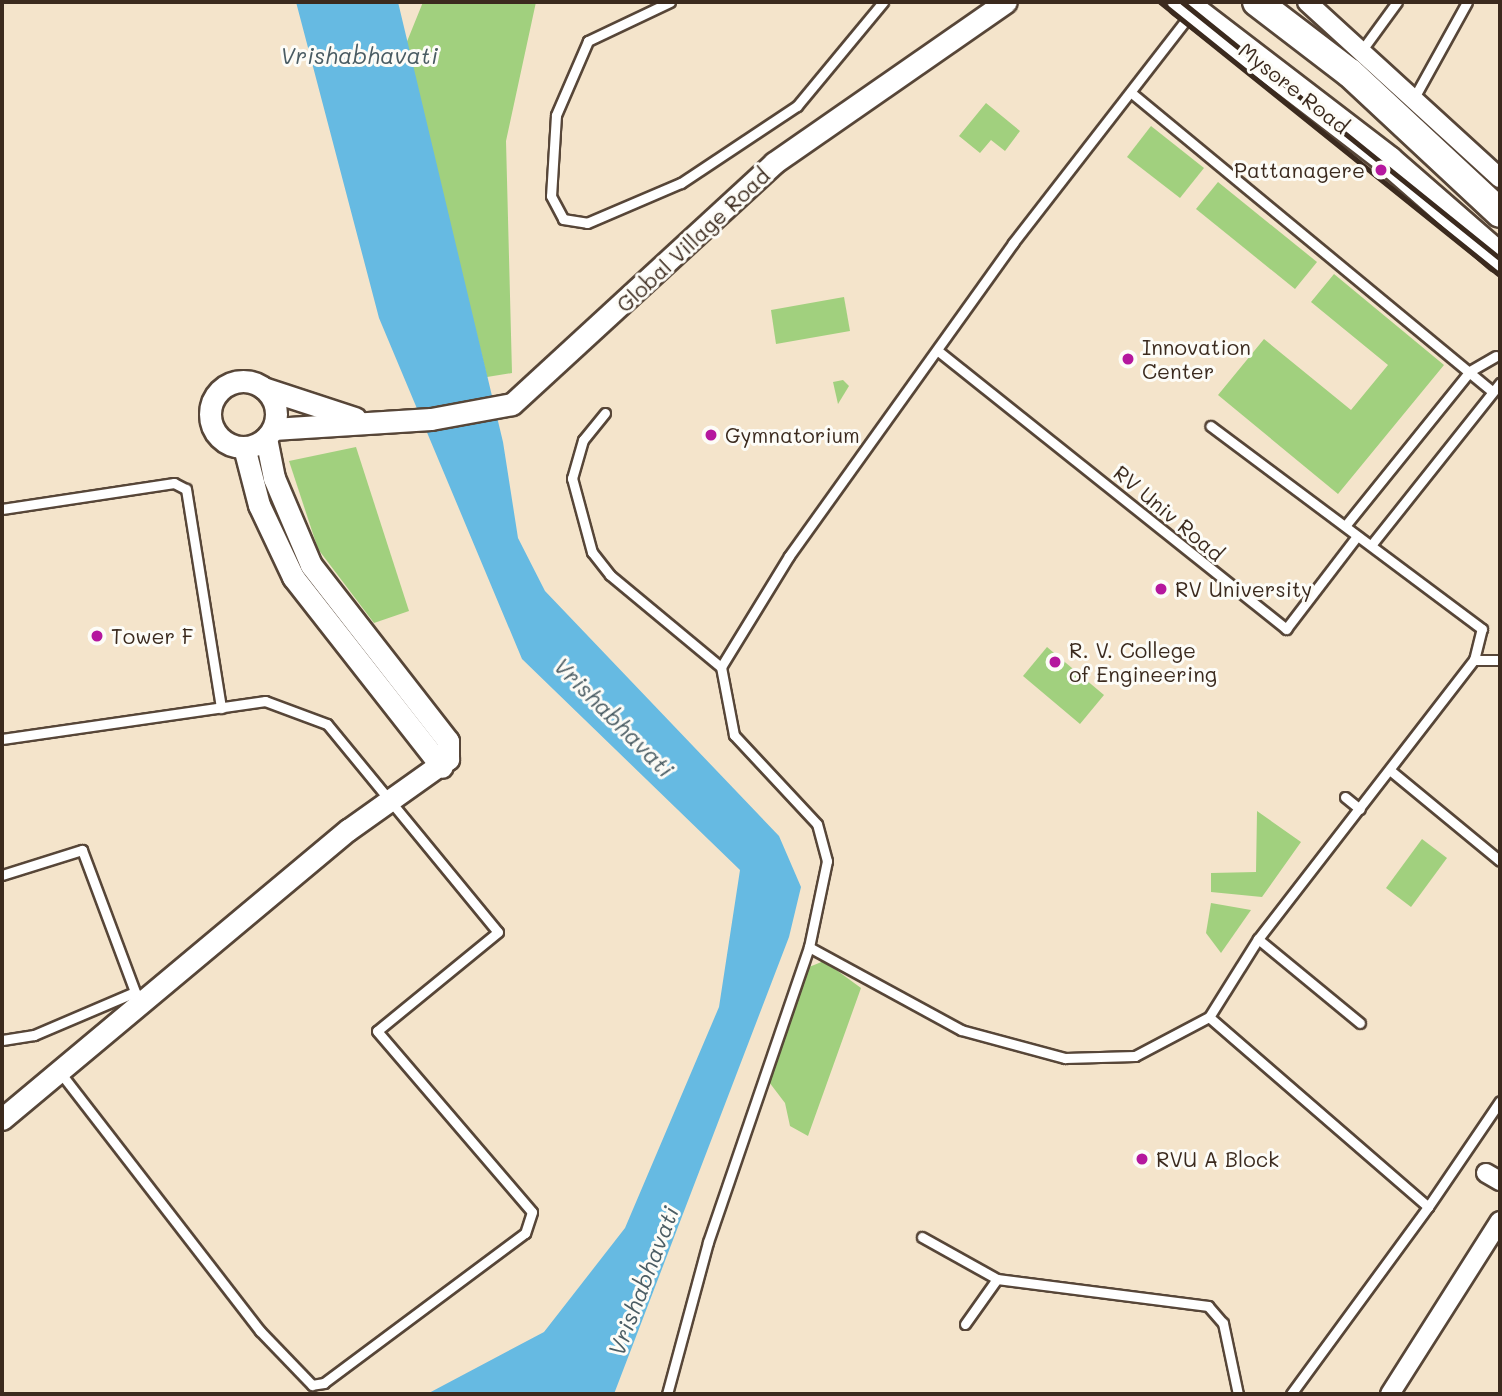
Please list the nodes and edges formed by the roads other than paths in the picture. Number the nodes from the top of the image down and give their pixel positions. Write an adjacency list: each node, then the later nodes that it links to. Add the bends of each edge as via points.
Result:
1 (670, 2): 6 (lane, via 588,41 556,115 551,196 562,219 587,223 681,183 797,106)
2 (1006, 2): 22 (street, Global Village Road, via 774,163 512,404 391,423)
3 (1307, 2): 9 (street)
4 (1397, 2): 9 (lane)
5 (1467, 2): 11 (lane)
6 (880, 3)
7 (1268, 4): 13 (highway, Mysore Road, via 1350,73)
8 (1188, 6): 10 (lane); 14 (highway, Mysore Road, via 1389,161)
9 (1363, 50): 11 (street)
10 (1134, 95): 15 (lane, via 1013,243); 17 (lane)
11 (1415, 96): 12 (street)
12 (1500, 176)
13 (1500, 213)
14 (1500, 258)
15 (937, 350): 28 (lane, RV Univ Road, via 1286,629); 32 (lane, via 789,556)
16 (1496, 356): 17 (lane)
17 (1470, 371): 20 (lane); 27 (lane)
18 (1500, 383): 20 (lane)
19 (263, 388): 22 (street, Global Village Road); 24 (street, via 274,402); 25 (street, Global Village Road, via 236,382 214,400 214,429)
20 (1491, 390): 29 (lane)
21 (605, 413): 32 (lane, via 583,440 572,478 592,552 610,575)
22 (365, 421): 24 (street, Global Village Road)
23 (1211, 426): 27 (lane)
24 (269, 434): 25 (street, Global Village Road); 35 (street, via 274,478 311,565 448,741)
25 (244, 447): 35 (street, via 259,505 293,577)
26 (2, 509): 33 (lane, via 174,482 186,489)
27 (1345, 526): 28 (lane)
28 (1357, 536): 29 (lane)
29 (1372, 544): 30 (lane, via 1477,623 1482,640)
30 (1474, 660): 31 (lane); 36 (lane)
31 (1500, 660)
32 (721, 667): 43 (lane, via 724,707 741,748 822,836 826,874)
33 (221, 708): 34 (lane); 38 (lane, via 265,701 327,724)
34 (2, 739)
35 (442, 767): 38 (street)
36 (1391, 771): 39 (lane); 40 (lane)
37 (1345, 797): 39 (lane)
38 (393, 802): 47 (street, via 348,830); 47 (lane, via 498,932 377,1031 532,1212 525,1233 324,1383 312,1385 260,1331)
39 (1360, 809): 42 (lane)
40 (1500, 861)
41 (2, 875): 46 (lane, via 82,850 135,992 34,1035)
42 (1258, 939): 44 (lane); 45 (lane)
43 (809, 947): 44 (lane, via 961,1030 1065,1058 1135,1056); 55 (lane, via 708,1242)
44 (1209, 1017): 50 (lane)
45 (1360, 1023)
46 (2, 1040)
47 (60, 1072): 49 (street)
48 (1500, 1101): 50 (lane)
49 (2, 1119)
50 (1428, 1207): 57 (lane)
51 (1500, 1221): 58 (street)
52 (922, 1237): 53 (lane)
53 (997, 1279): 54 (lane); 56 (lane, via 1208,1306 1223,1322)
54 (965, 1324)
55 (667, 1394)
56 (1238, 1394)
57 (1291, 1394)
58 (1390, 1394)

